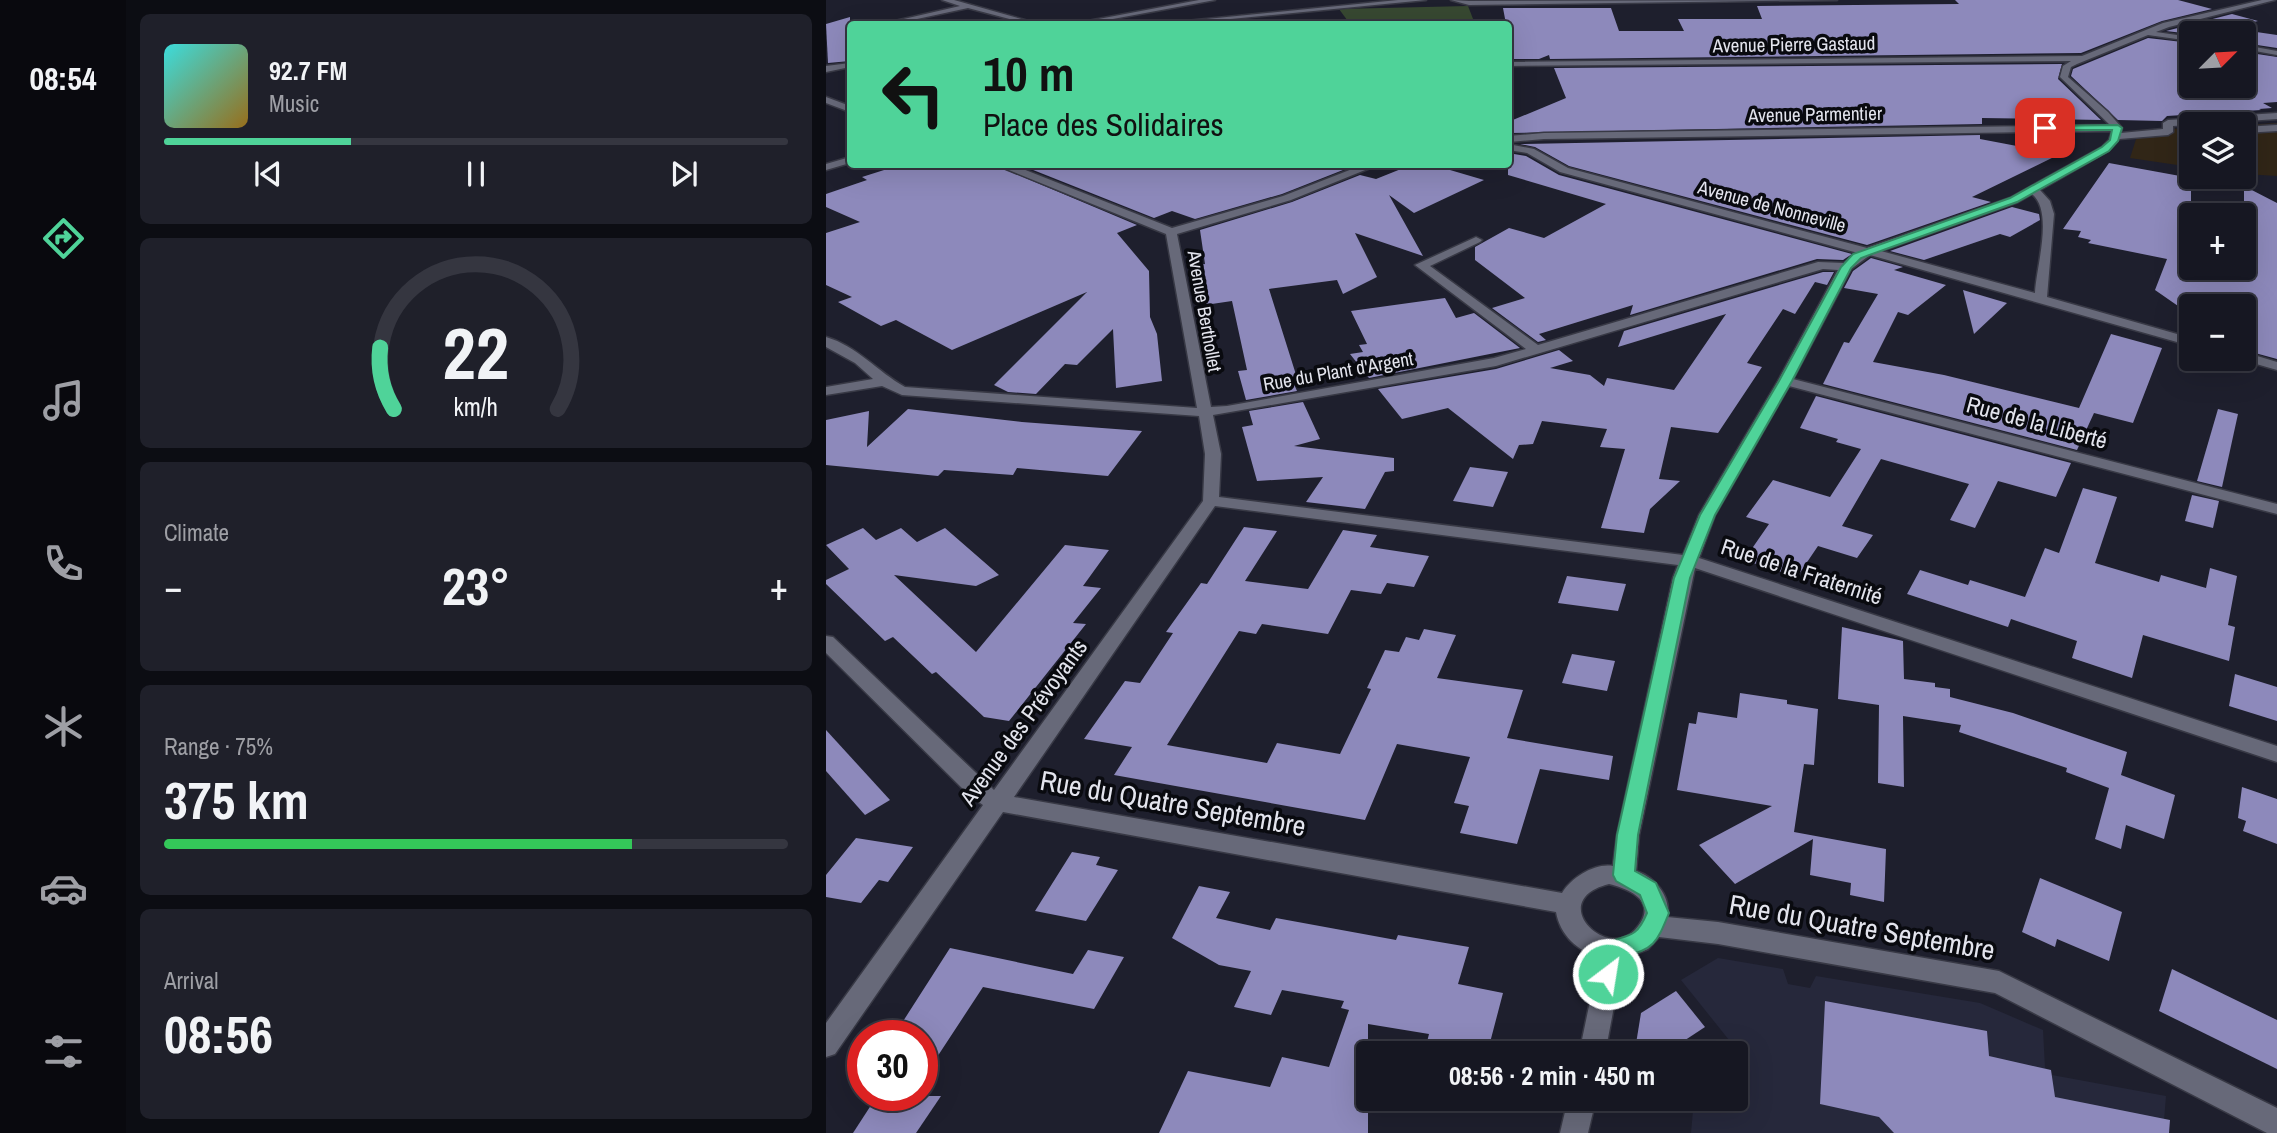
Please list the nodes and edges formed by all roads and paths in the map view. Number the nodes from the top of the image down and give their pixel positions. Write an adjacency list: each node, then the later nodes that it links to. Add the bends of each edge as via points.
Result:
1 (946, 0): 8 (street)
2 (1211, 0): 9 (street)
3 (1422, 0): 13 (street)
4 (1455, 0): 5 (street, via 1469,4)
5 (1833, 0)
6 (2271, 0): 14 (street, Avenue Pierre Gastaud)
7 (1123, 5): 9 (street)
8 (968, 6): 10 (street); 11 (street)
9 (1097, 20): 12 (street)
10 (900, 21)
11 (1024, 21)
12 (1092, 21)
13 (1193, 21)
14 (2148, 33): 15 (street); 18 (street, Avenue Pierre Gastaud)
15 (2179, 37)
16 (2256, 49): 17 (street)
17 (2277, 53)
18 (2080, 58): 19 (street, Avenue Pierre Gastaud); 29 (street, via 2067,66 2064,77 2108,114)
19 (1512, 64)
20 (847, 66): 21 (street)
21 (826, 69)
22 (826, 100): 23 (street)
23 (847, 108)
24 (2277, 116): 25 (street)
25 (2256, 118)
26 (2179, 126): 29 (street, Avenue Parmentier, via 2168,126 2168,132)
27 (2277, 128): 28 (street)
28 (2256, 129)
29 (2117, 132): 30 (street, Avenue Parmentier, via 1544,136); 35 (street, via 2105,149)
30 (1517, 145): 38 (street, Avenue de Nonneville, via 1564,170)
31 (847, 161): 32 (street)
32 (826, 167)
33 (1009, 168): 36 (street, Avenue Berthollet)
34 (1365, 168): 36 (street, via 1276,202)
35 (2033, 190): 38 (street); 40 (street, via 2044,198 2048,209)
36 (1171, 232): 49 (street, Avenue Berthollet)
37 (1476, 240): 43 (street, via 1421,265)
38 (1867, 252): 39 (street); 40 (street, Avenue de Nonneville)
39 (1846, 267): 43 (street, Rue du Plant d'Argent, via 1822,265); 47 (street)
40 (2041, 299): 41 (street, Avenue de Nonneville)
41 (2179, 339)
42 (826, 341): 46 (street, via 860,360)
43 (1536, 350): 49 (street, Rue du Plant d'Argent, via 1447,371)
44 (2256, 360): 45 (street)
45 (2277, 366)
46 (884, 381): 48 (street, Rue du Plant d'Argent); 49 (street, Rue du Plant d'Argent, via 902,391)
47 (1785, 381): 51 (street, Rue de la Liberté); 52 (street, via 1707,515)
48 (826, 391)
49 (1204, 413): 50 (street, via 1213,454)
50 (1211, 501): 52 (street, Rue de la Fraternité); 55 (street, Avenue des Prévoyants)
51 (2277, 509)
52 (1690, 561): 54 (street, Rue de la Fraternité); 56 (street, via 1682,578 1639,781)
53 (826, 642): 55 (street, Rue du Quatre Septembre)
54 (2277, 754)
55 (995, 802): 57 (street, Rue du Quatre Septembre); 61 (street, Avenue des Prévoyants)
56 (1624, 875): 57 (street, via 1595,876 1583,882); 58 (street, via 1649,889 1658,913)
57 (1569, 904): 59 (street, via 1574,930 1598,947)
58 (1655, 926): 59 (street, via 1639,944); 63 (street, Rue du Quatre Septembre, via 1999,982)
59 (1613, 950): 60 (street)
60 (1595, 1041)
61 (826, 1045)
62 (1579, 1111): 64 (street)
63 (2277, 1123)
64 (1574, 1133)

